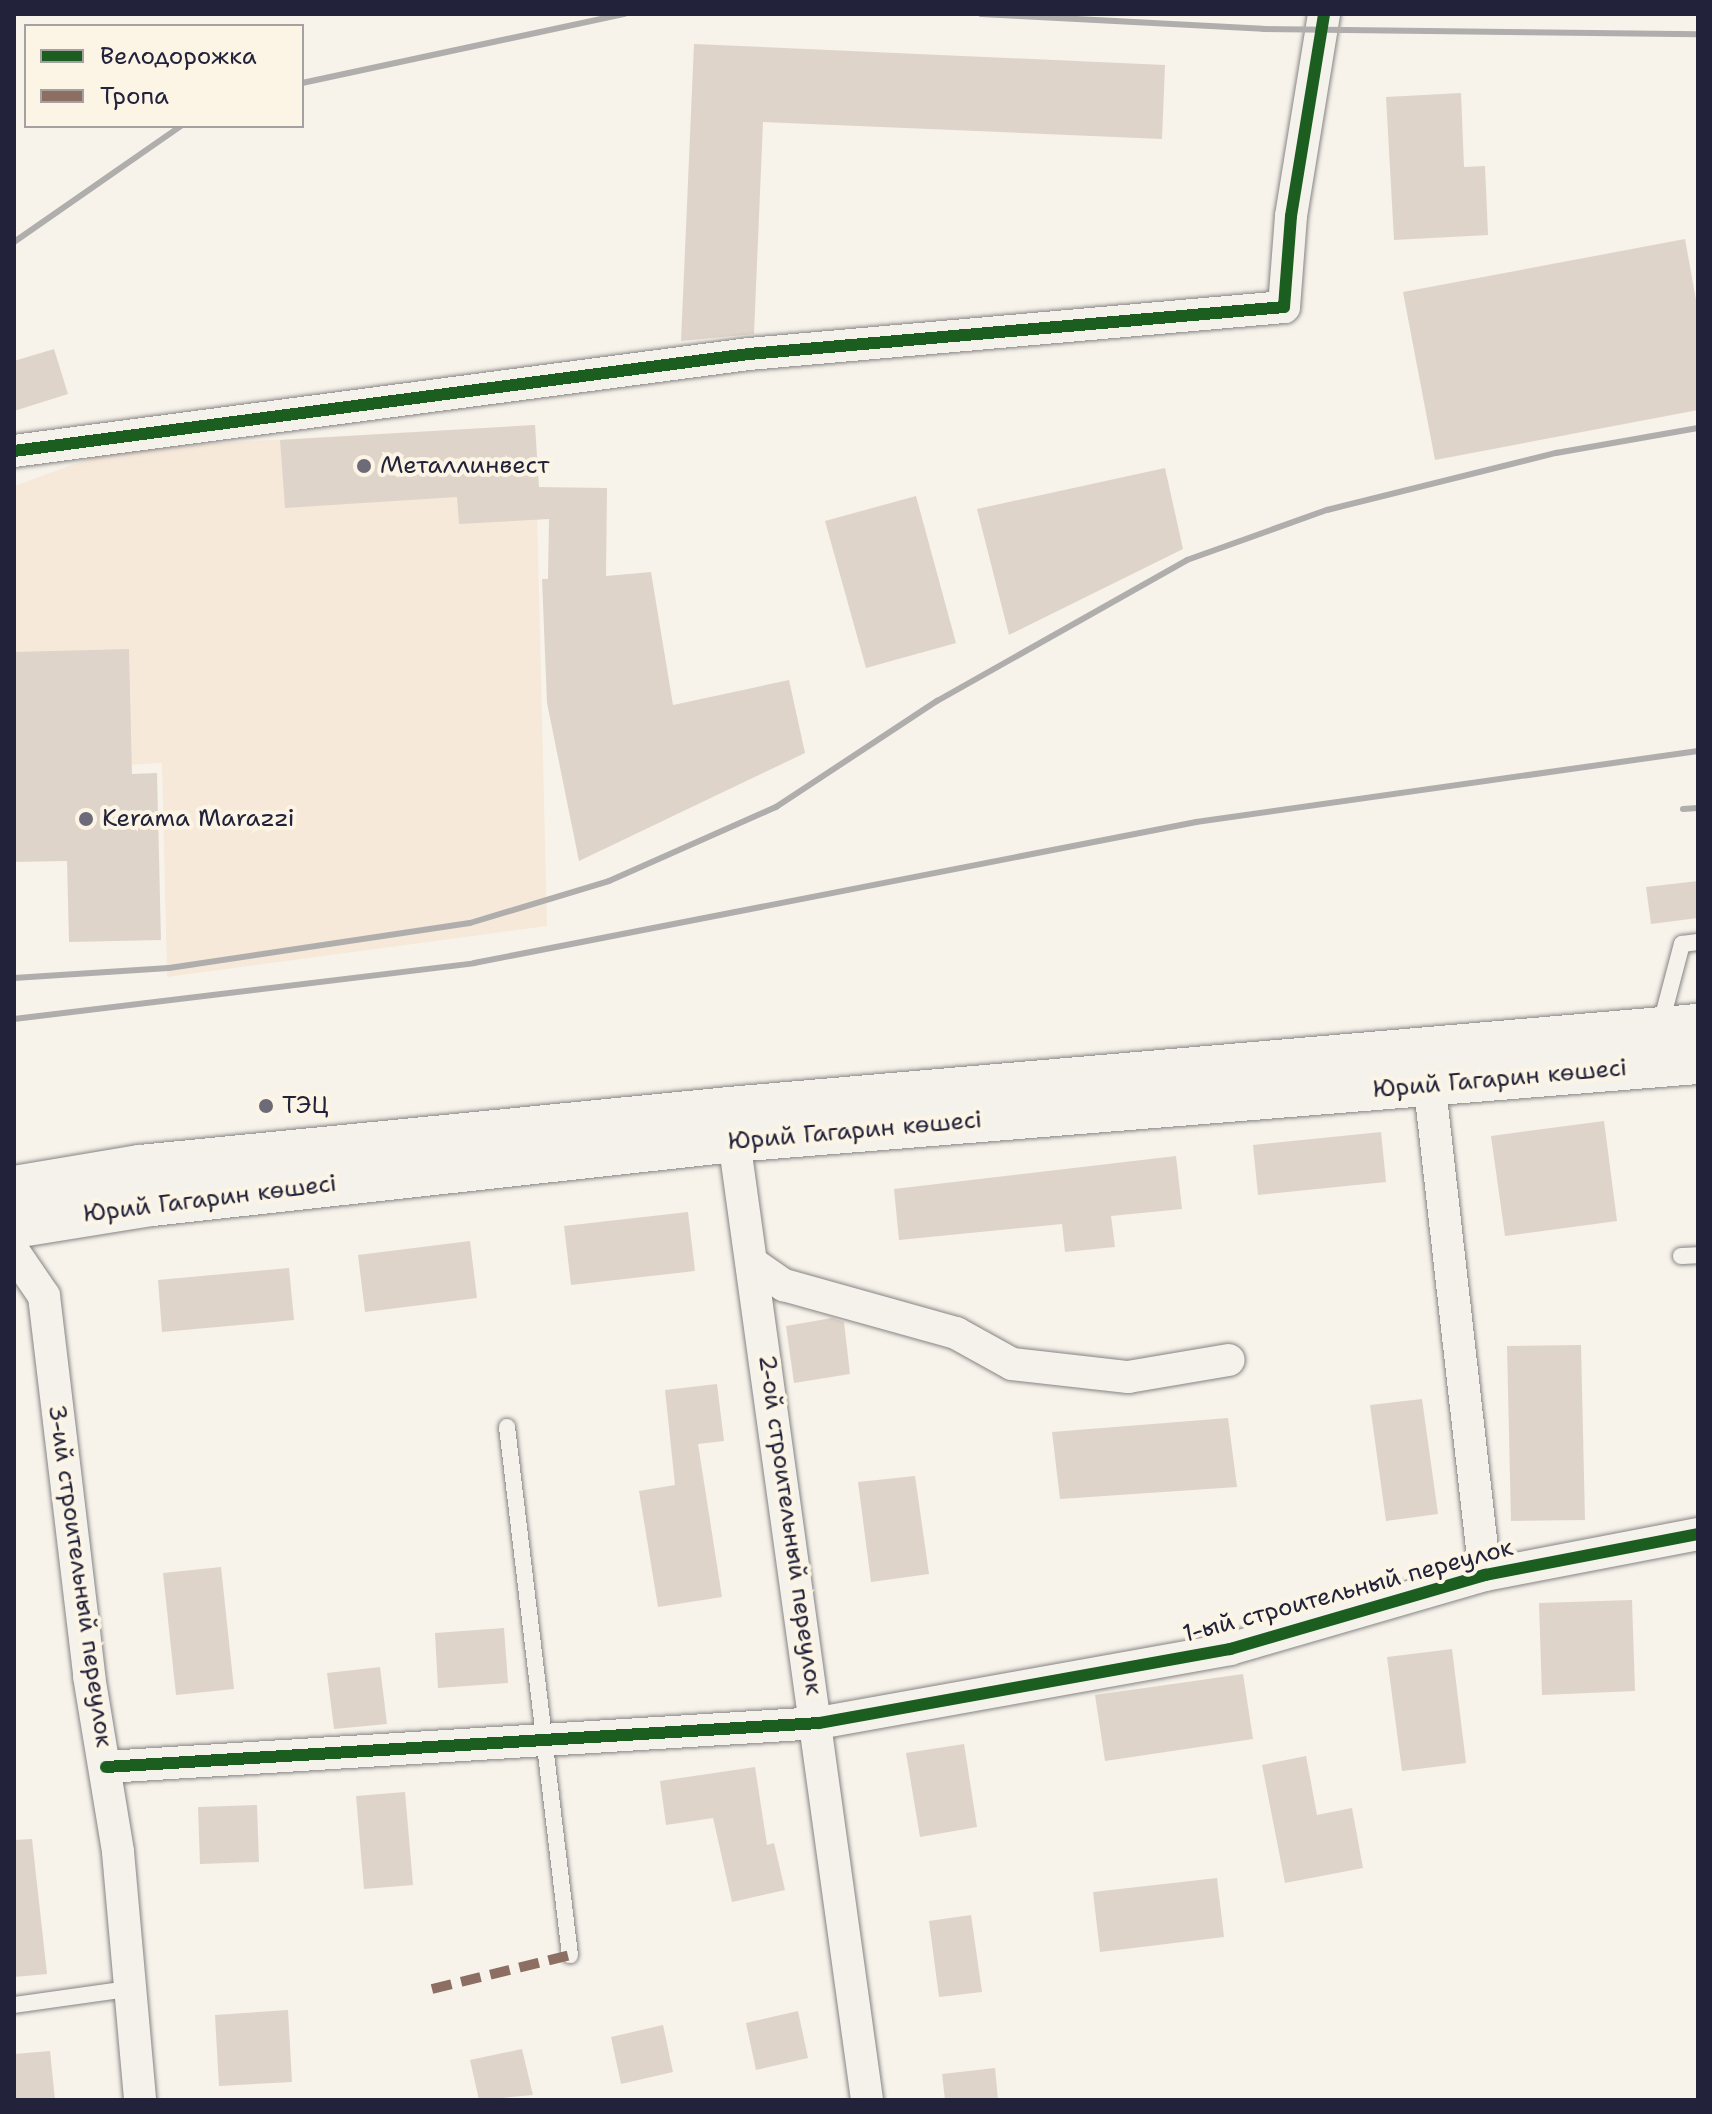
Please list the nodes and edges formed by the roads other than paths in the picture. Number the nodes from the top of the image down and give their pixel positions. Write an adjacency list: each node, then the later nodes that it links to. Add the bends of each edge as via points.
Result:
1 (1324, 14): 2 (street, via 1291,216 1284,307 749,354)
2 (14, 451)
3 (1698, 942): 4 (lane, via 1682,944)
4 (1678, 1028): 6 (main road, Юрий Гагарин көшесі)
5 (1698, 1062): 6 (main road, Юрий Гагарин көшесі)
6 (1428, 1067): 7 (main road, Юрий Гагарин көшесі); 8 (main road, Юрий Гагарин көшесі, via 714,1110 154,1166); 17 (street, 1-ый строительный переулок)
7 (734, 1140): 9 (main road, Юрий Гагарин көшесі, via 152,1204); 13 (street, 2-ой строительный переулок)
8 (14, 1188)
9 (14, 1226)
10 (14, 1252): 20 (street, 3-ий строительный переулок, via 44,1296 89,1676)
11 (1698, 1255): 12 (lane)
12 (1681, 1256)
13 (752, 1263): 14 (street, via 784,1285 956,1333 1012,1364 1128,1377); 18 (street, 2-ой строительный переулок)
14 (1229, 1360)
15 (507, 1427): 19 (lane)
16 (1698, 1534): 17 (street, 1-ый строительный переулок)
17 (1485, 1575): 18 (street, 1-ый строительный переулок, via 1230,1649)
18 (819, 1723): 19 (street, 1-ый строительный переулок); 25 (street, 2-ой строительный переулок)
19 (540, 1739): 20 (street, 1-ый строительный переулок); 21 (lane)
20 (106, 1767): 22 (street, 3-ий строительный переулок)
21 (570, 1955)
22 (128, 1989): 23 (lane); 24 (street, 3-ий строительный переулок)
23 (14, 2005)
24 (140, 2100)
25 (867, 2100)

